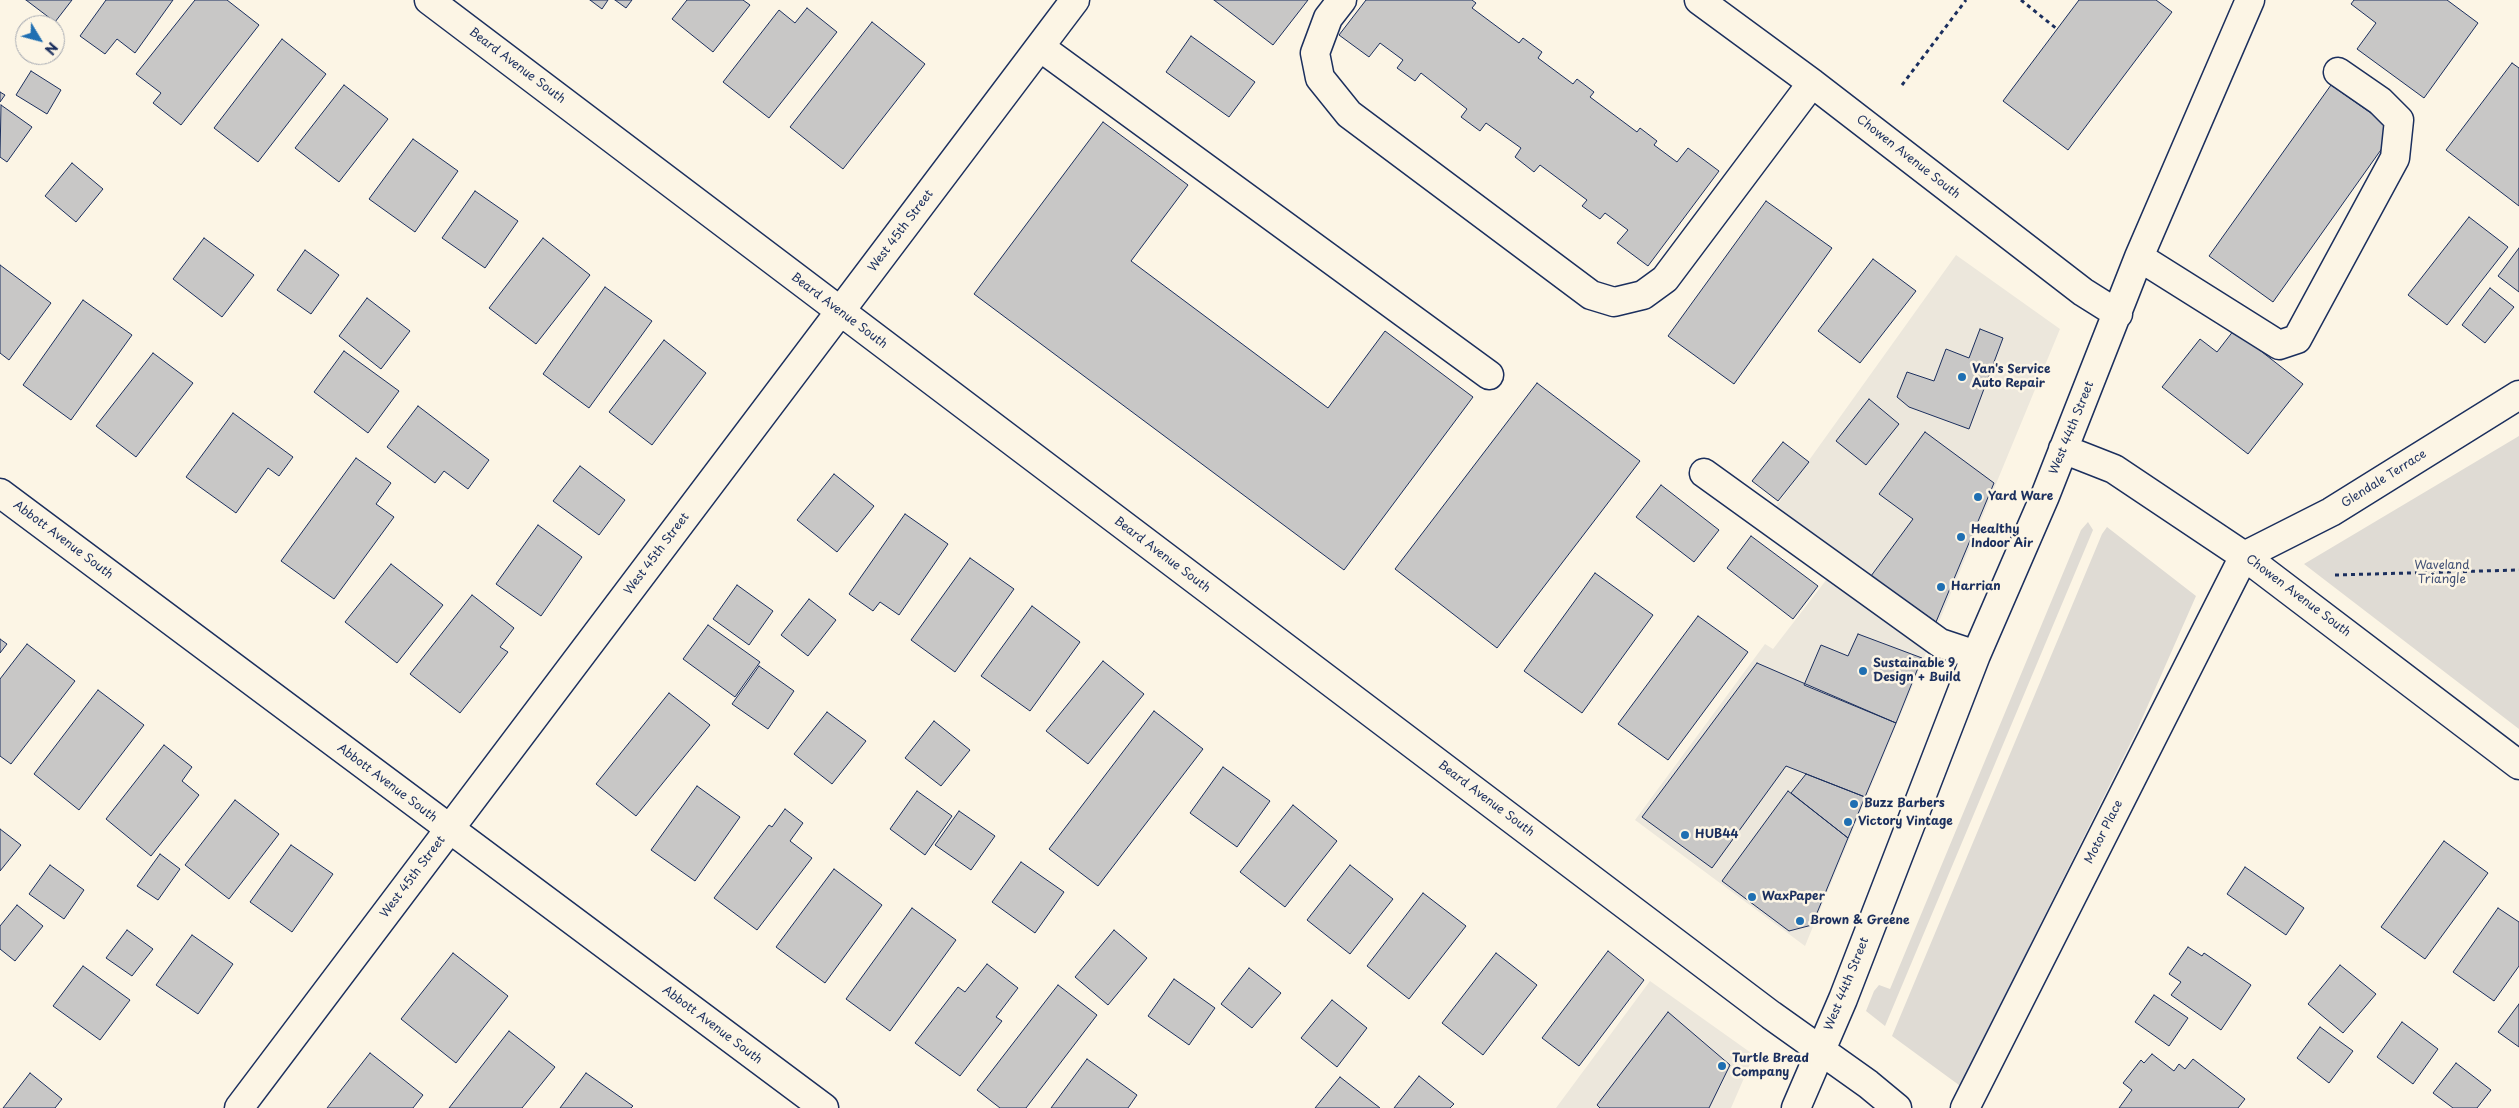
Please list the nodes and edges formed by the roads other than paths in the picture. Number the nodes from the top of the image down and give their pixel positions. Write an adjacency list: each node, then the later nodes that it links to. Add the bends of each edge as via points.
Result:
1 (429, 0): 10 (street, Beard Avenue South)
2 (1075, 0): 6 (street, West 45th Street)
3 (1342, 0): 8 (street, via 1328,18 1315,53 1320,78 1349,114 1591,295 1614,302 1643,294 1665,280)
4 (1699, 0): 8 (street, Chowen Avenue South)
5 (2250, 0): 9 (street, West 44th Street)
6 (1040, 47): 10 (street, West 45th Street); 12 (street)
7 (2338, 72): 9 (street, via 2380,101 2398,120 2395,158 2297,339 2279,344)
8 (1812, 83): 11 (street, Chowen Avenue South, via 2083,292)
9 (2139, 257): 11 (street, West 44th Street)
10 (840, 312): 20 (street, West 45th Street); 21 (street, Beard Avenue South)
11 (2118, 314): 14 (street, West 44th Street)
12 (1488, 375)
13 (2519, 395): 17 (street, Glendale Terrace, via 2331,512)
14 (2063, 449): 17 (street, Chowen Avenue South, via 2114,469); 18 (street, West 44th Street)
15 (1704, 473): 18 (street, via 1940,643)
16 (0, 493): 20 (street, Abbott Avenue South)
17 (2244, 556): 19 (street, Chowen Avenue South); 26 (street, Motor Place)
18 (1976, 655): 21 (street, West 44th Street)
19 (2519, 765)
20 (449, 829): 22 (street, West 45th Street); 23 (street, Abbott Avenue South)
21 (1820, 1051): 24 (street, West 44th Street); 25 (street, Beard Avenue South)
22 (239, 1108)
23 (824, 1108)
24 (1796, 1108)
25 (1897, 1108)
26 (1965, 1108)

